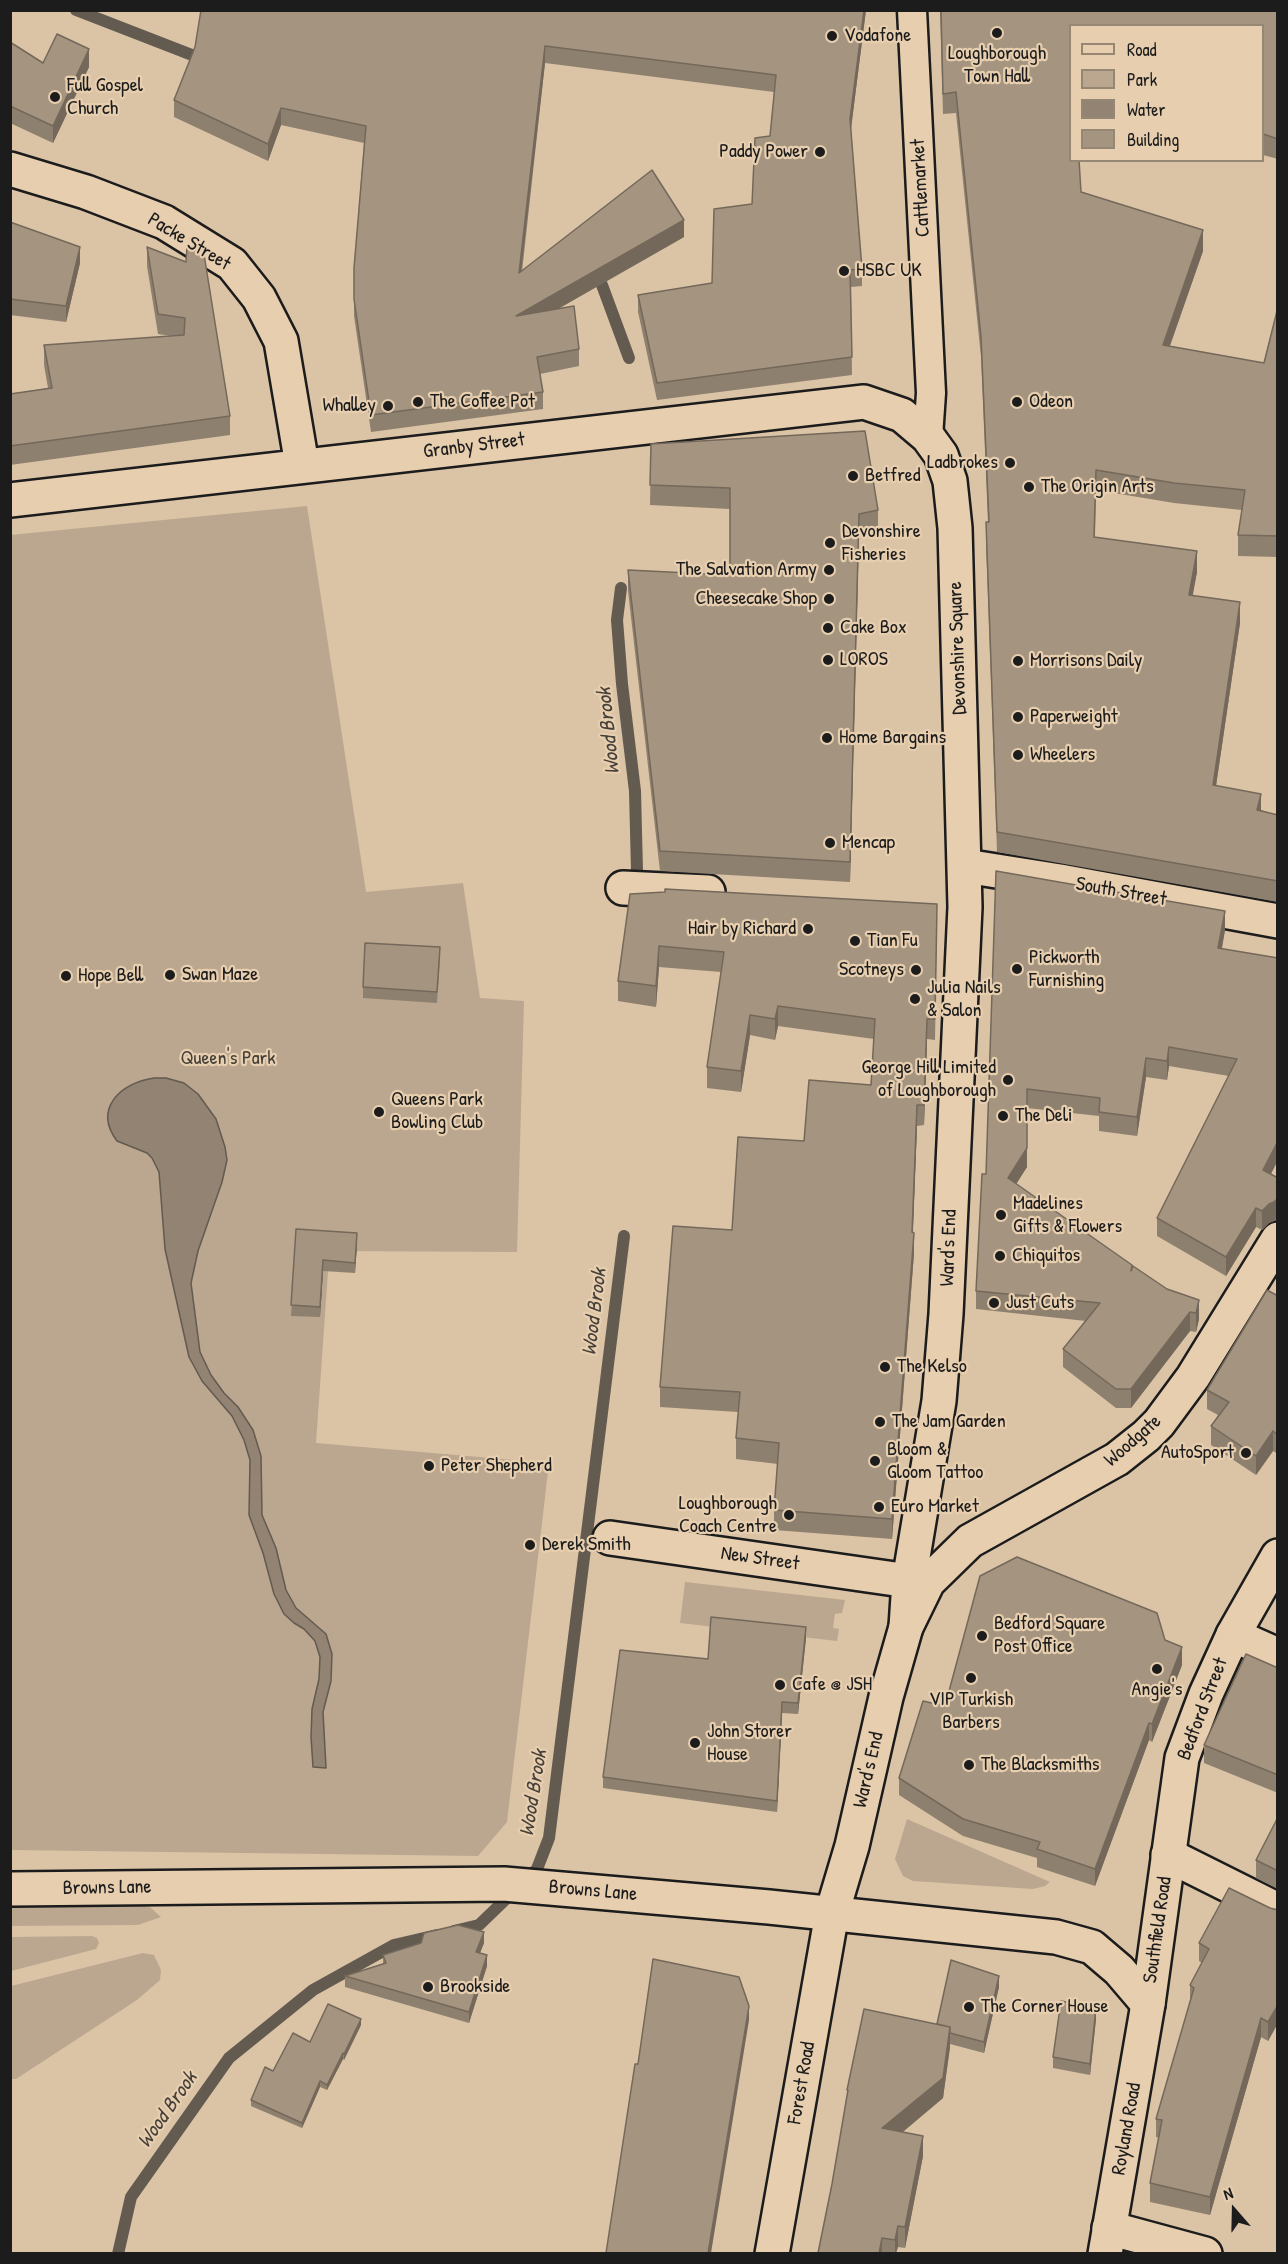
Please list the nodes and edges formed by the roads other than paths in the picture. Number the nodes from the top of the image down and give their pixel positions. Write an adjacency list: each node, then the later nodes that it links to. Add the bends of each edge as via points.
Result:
1 (912, 10): 3 (street, Cattlemarket, via 931,393)
2 (10, 169): 4 (street, Packe Street, via 164,222 232,264 259,298 281,341)
3 (928, 437): 4 (street, Granby Street, via 902,415 864,402); 6 (street, Devonshire Square, via 941,455 950,481 955,528)
4 (302, 465): 5 (street, Granby Street)
5 (10, 500)
6 (965, 866): 10 (street, Ward's End); 11 (street, South Street)
7 (623, 888): 8 (street)
8 (733, 894)
9 (930, 905): 10 (street)
10 (965, 907): 15 (street, Ward's End, via 946,1314)
11 (1278, 921)
12 (1278, 1239): 15 (street, Woodgate, via 1193,1377 1146,1436 1117,1460 970,1541)
13 (610, 1538): 15 (street, New Street)
14 (1278, 1556): 16 (street)
15 (919, 1582): 21 (street, Ward's End)
16 (1233, 1635): 17 (street); 18 (street, Bedford Street, via 1182,1758)
17 (1278, 1655)
18 (1168, 1855): 20 (street); 22 (street, Southfield Road)
19 (10, 1889): 21 (street, Browns Lane, via 504,1884)
20 (1278, 1910)
21 (832, 1913): 22 (street, Browns Lane, via 1056,1937 1092,1947 1119,1970); 24 (street, Forest Road)
22 (1148, 2004): 23 (street, Royland Road)
23 (1107, 2241): 25 (street)
24 (772, 2253)
25 (1205, 2253)

